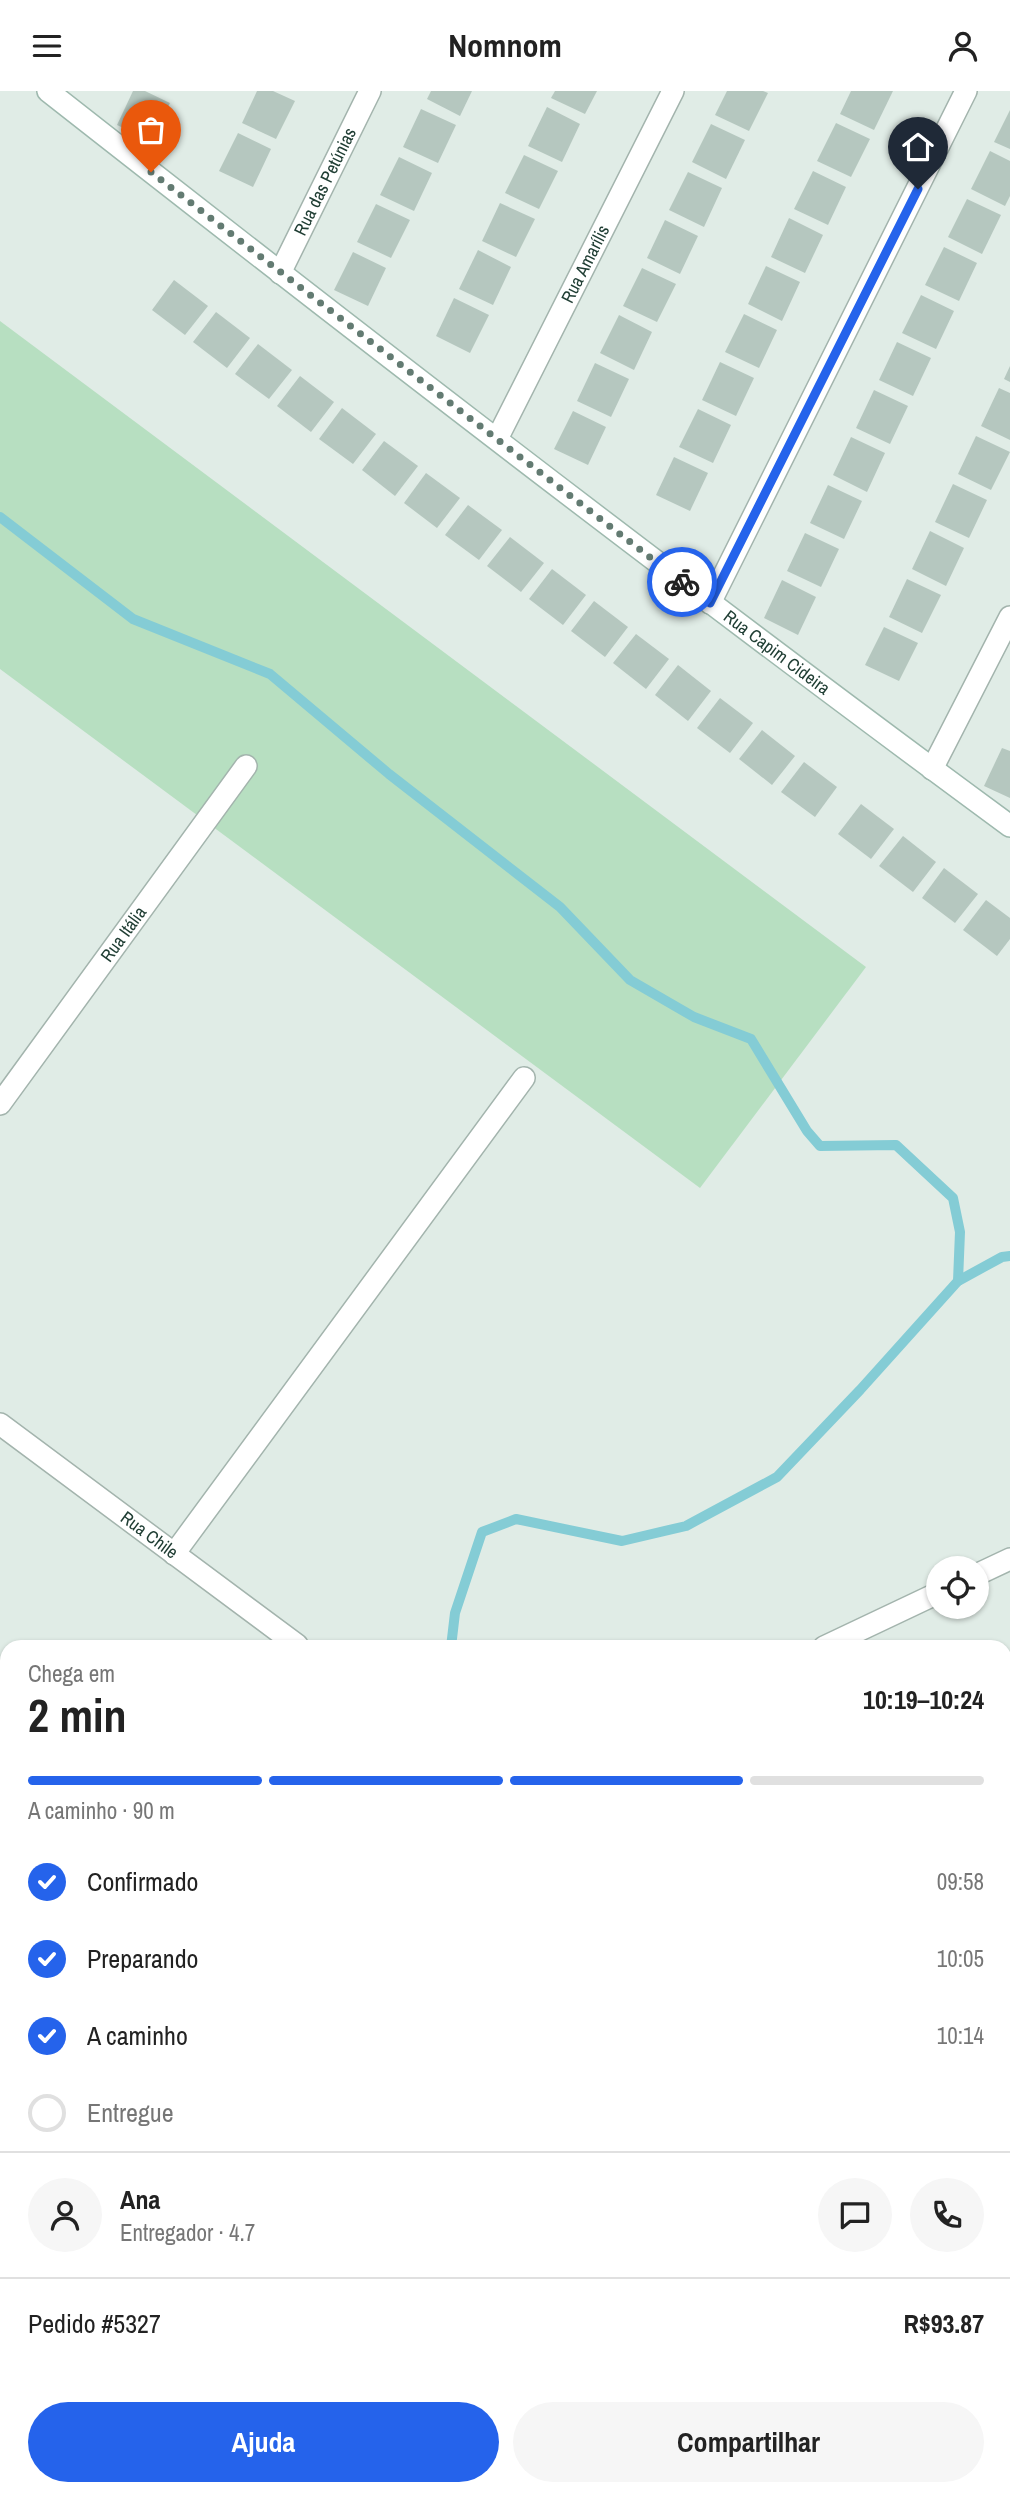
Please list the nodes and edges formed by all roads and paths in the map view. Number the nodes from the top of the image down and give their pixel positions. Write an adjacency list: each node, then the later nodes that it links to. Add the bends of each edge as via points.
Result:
1 (370, 91): 5 (street, Rua das Petúnias)
2 (673, 91): 6 (street, Rua Amarílis)
3 (966, 91): 7 (street)
4 (61, 95): 5 (street, Rua Capim Cideira)
5 (280, 274): 6 (street, Rua Capim Cideira)
6 (498, 439): 7 (street, Rua Capim Cideira)
7 (710, 603): 10 (street, Rua Capim Cideira)
8 (1010, 617): 10 (street)
9 (246, 766): 13 (street, Rua Itália)
10 (932, 769): 11 (street, Rua Capim Cideira)
11 (1010, 826)
12 (524, 1078): 15 (street)
13 (0, 1104)
14 (0, 1425): 15 (street, Rua Chile)
15 (174, 1554): 19 (street, Rua Chile)
16 (1010, 1559): 17 (street)
17 (989, 1569)
18 (926, 1599): 20 (street)
19 (290, 1640)
20 (839, 1640)

